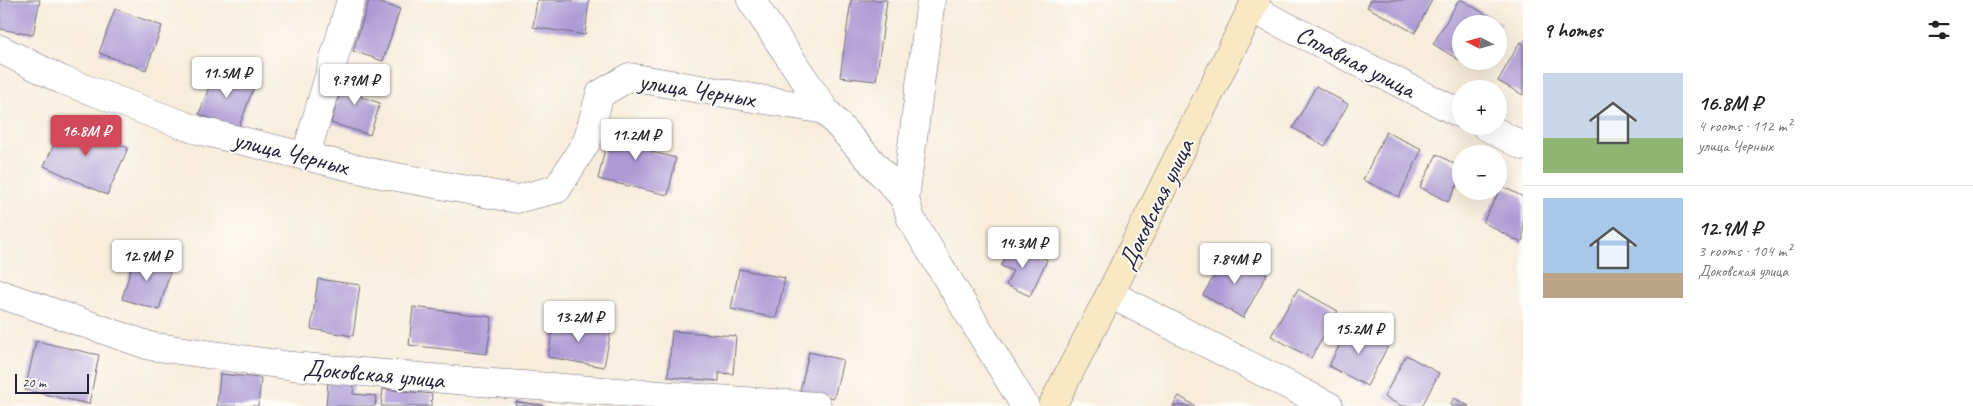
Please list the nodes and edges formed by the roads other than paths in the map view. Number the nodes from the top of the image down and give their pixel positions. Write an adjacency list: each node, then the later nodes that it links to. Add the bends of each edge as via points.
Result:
1 (351, 0): 10 (street)
2 (751, 0): 7 (street)
3 (932, 0): 11 (street)
4 (1254, 4): 6 (street, Сплавная улица); 13 (main road, Доковская улица)
5 (0, 49): 10 (street, улица Черных, via 62,80 196,130)
6 (1452, 109)
7 (825, 110): 10 (street, улица Черных, via 629,77 600,94 587,141 558,189 517,199 375,173); 11 (street)
8 (1502, 135): 9 (street)
9 (1523, 146)
10 (306, 155)
11 (905, 199): 15 (street, via 911,219)
12 (0, 294): 14 (street, Доковская улица, via 150,346 292,366)
13 (1110, 294): 16 (main road, Доковская улица); 17 (street)
14 (817, 406)
15 (1025, 406)
16 (1052, 406)
17 (1329, 406)

